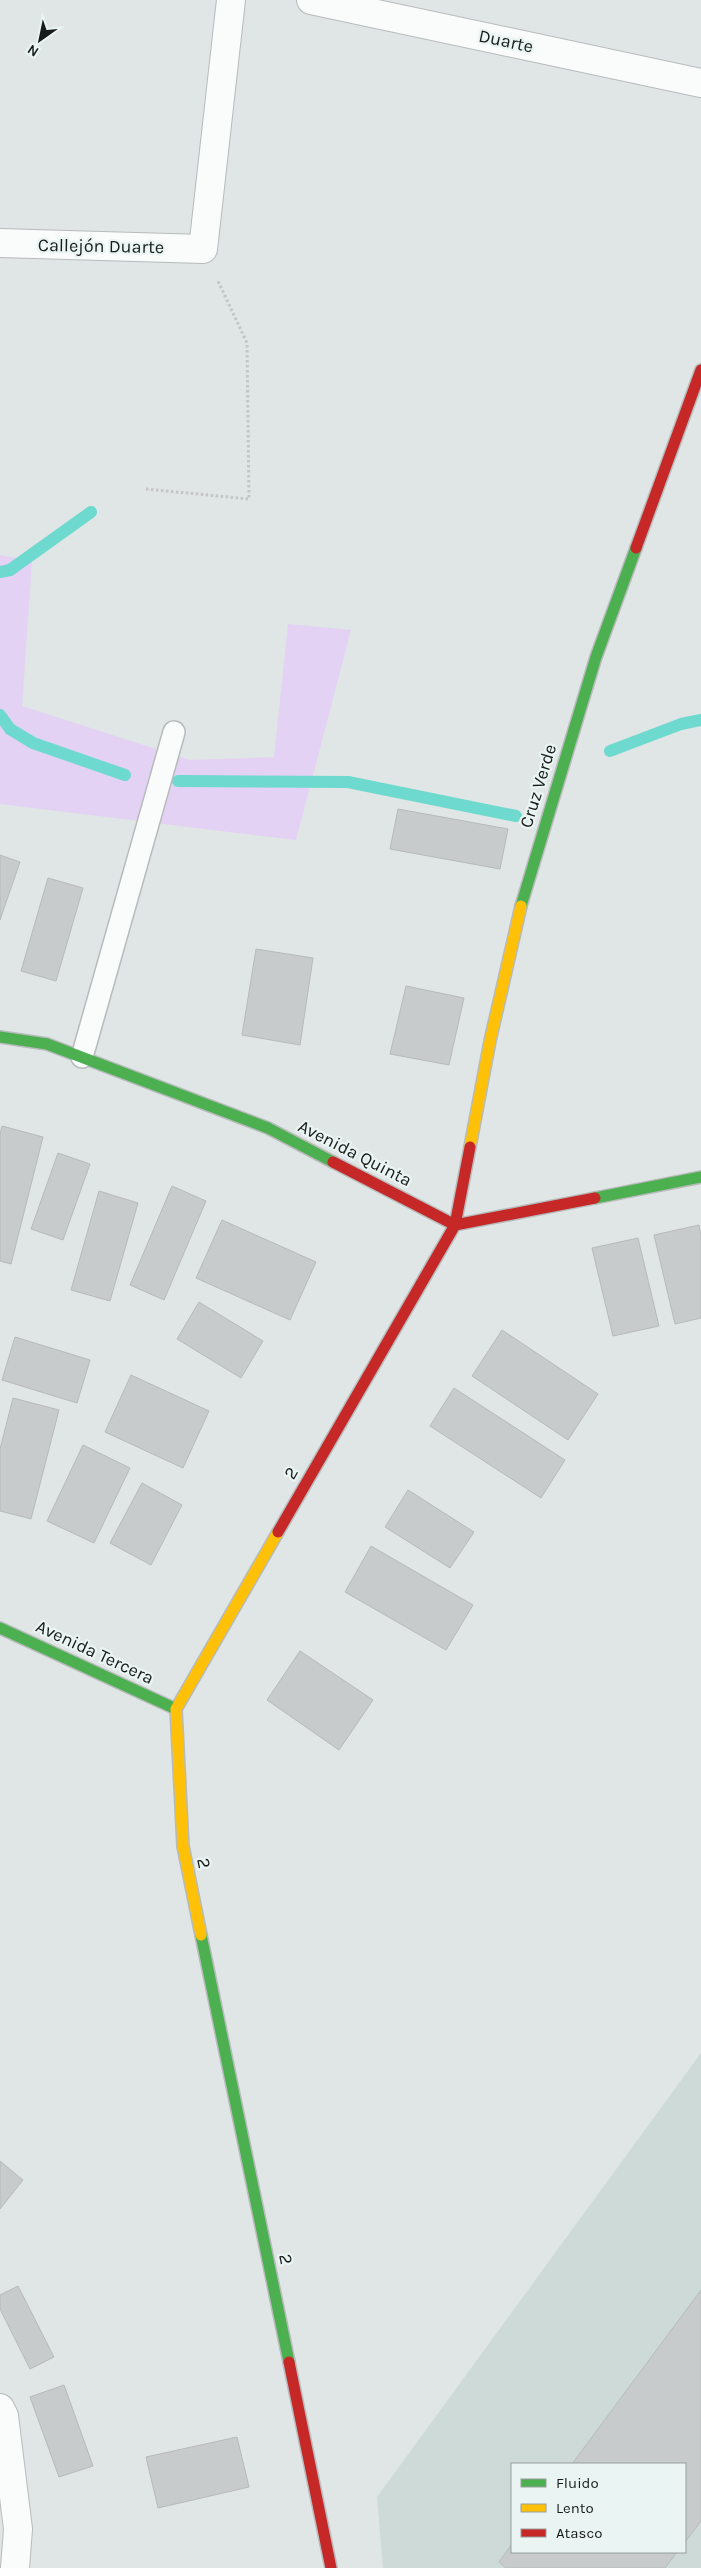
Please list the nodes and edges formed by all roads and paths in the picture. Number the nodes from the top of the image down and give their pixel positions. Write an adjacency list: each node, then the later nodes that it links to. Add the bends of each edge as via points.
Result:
1 (231, 0): 5 (street)
2 (311, 0): 3 (street, Duarte)
3 (701, 83)
4 (0, 243): 5 (street, Callejón Duarte)
5 (202, 248): 7 (path, via 247,343 249,499)
6 (701, 370): 12 (street, Cruz Verde, via 596,658 527,881 490,1041)
7 (146, 489)
8 (174, 732): 10 (lane)
9 (0, 1037): 10 (street, Avenida Quinta, via 47,1044)
10 (82, 1057): 12 (street, Avenida Quinta, via 268,1128)
11 (701, 1177): 12 (street)
12 (455, 1225): 14 (street, 2)
13 (0, 1628): 14 (street, Avenida Tercera)
14 (176, 1709): 17 (street, 2, via 183,1846)
15 (0, 2408): 16 (street, via 4,2416 18,2529)
16 (15, 2568)
17 (331, 2568)

